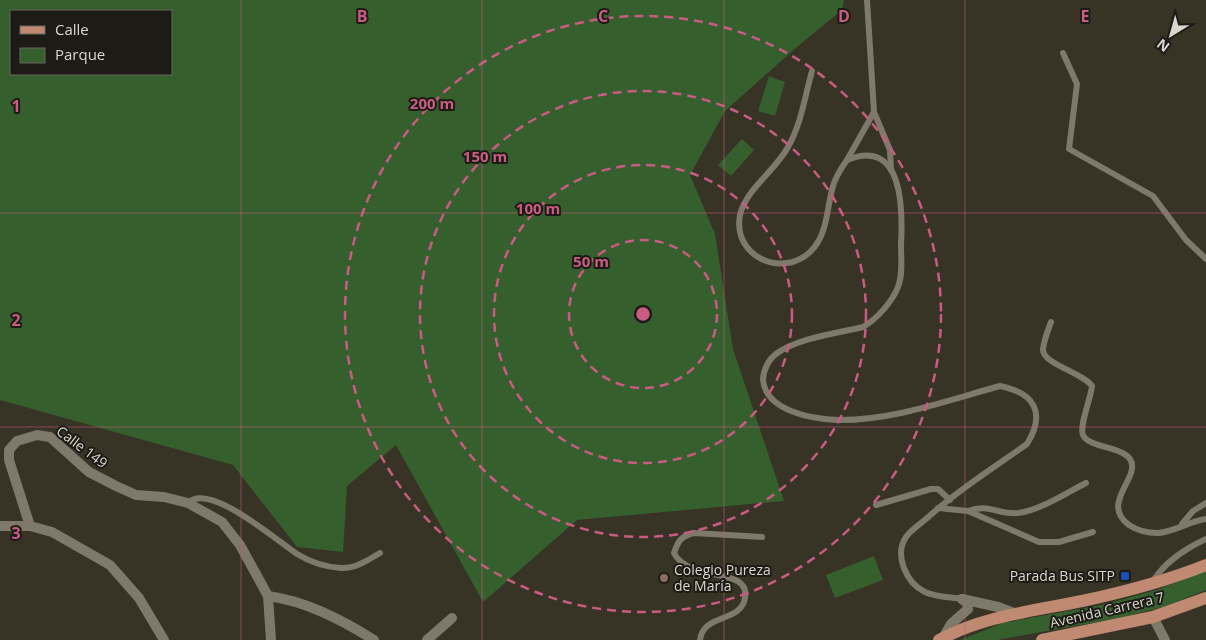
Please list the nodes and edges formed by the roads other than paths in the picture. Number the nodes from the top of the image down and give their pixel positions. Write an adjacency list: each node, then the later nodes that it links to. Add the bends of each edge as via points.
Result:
1 (867, 0): 4 (lane)
2 (1063, 53): 7 (lane, via 1077,84 1068,149 1153,196 1186,240)
3 (812, 71): 5 (lane, via 790,146 743,206 739,234 746,249 769,262 784,263 810,252 823,230 834,184)
4 (874, 112): 5 (lane); 6 (lane, via 890,150)
5 (847, 160): 6 (lane, via 869,154)
6 (891, 170): 10 (lane, via 899,185 902,224 897,289 873,321 863,327 790,346 776,354 763,375 764,388 772,400 788,410 837,420 890,415 1000,386 1017,390 1031,400 1038,416 1036,430 1027,444)
7 (1206, 258)
8 (1051, 322): 17 (lane, via 1043,354 1092,386 1083,435 1125,454 1131,461 1132,468 1118,507 1120,515 1129,525 1144,532 1166,532)
9 (1086, 483): 15 (lane, via 1019,513 986,507)
10 (950, 500): 13 (lane, via 938,489 931,489); 14 (lane)
11 (188, 503): 19 (street, Calle 149, via 136,495 116,486 89,472 50,437 37,435 17,440 9,450 9,460); 23 (lane, via 200,497 230,507 316,563 342,568 357,566); 26 (street, Calle 149, via 222,522 240,545)
12 (1206, 503): 17 (lane)
13 (876, 505)
14 (938, 508): 15 (lane); 28 (lane, via 907,536 901,549 903,564 910,580 918,588)
15 (968, 511): 20 (lane, via 1039,542 1059,542)
16 (1206, 519): 17 (lane)
17 (1182, 525)
18 (0, 526): 19 (street)
19 (30, 526): 33 (street, via 52,532 110,565 139,598)
20 (1093, 532)
21 (762, 537): 37 (lane, via 694,533 683,536 677,543 674,553 682,564 702,573 730,576 745,590 742,606 734,614 708,625)
22 (1206, 539): 25 (lane, via 1175,557)
23 (380, 553)
24 (1206, 565): 25 (main road, Avenida Carrera 7)
25 (1150, 585): 29 (main road, Avenida Carrera 7)
26 (268, 596): 34 (street); 35 (street, via 288,598 346,623)
27 (1206, 598): 30 (main road, Avenida Carrera 7)
28 (962, 600): 29 (street); 32 (street, via 968,609 951,624)
29 (1014, 612): 32 (main road, Avenida Carrera 7)
30 (1153, 617): 38 (main road, Avenida Carrera 7); 39 (street)
31 (452, 618): 36 (street)
32 (941, 639)
33 (164, 640)
34 (271, 640)
35 (374, 640)
36 (427, 640)
37 (700, 640)
38 (1044, 640)
39 (1165, 640)

